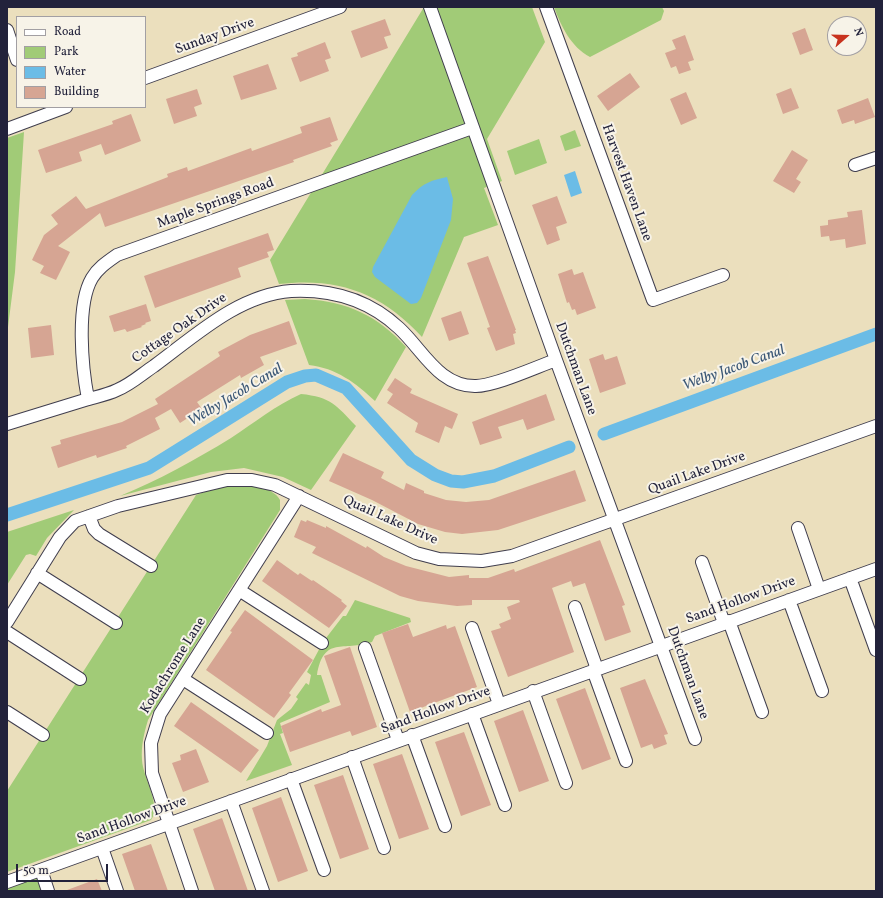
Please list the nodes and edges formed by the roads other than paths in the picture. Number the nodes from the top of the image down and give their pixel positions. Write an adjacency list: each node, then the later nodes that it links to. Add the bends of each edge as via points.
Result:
1 (340, 7): 6 (street, Sunday Drive)
2 (430, 7): 10 (street, Dutchman Lane)
3 (546, 7): 13 (street, Harvest Haven Lane, via 653,300)
4 (7, 30): 5 (street)
5 (16, 57)
6 (146, 78)
7 (60, 108): 8 (street)
8 (35, 112): 9 (street)
9 (7, 128)
10 (472, 128): 14 (street, Dutchman Lane); 15 (street, Maple Springs Road, via 117,255 102,265 92,279 85,296 81,354)
11 (876, 158): 12 (street)
12 (855, 165)
13 (723, 275)
14 (556, 360): 15 (street, Cottage Oak Drive, via 487,385 462,385 442,375 399,328 358,300 337,293 289,291 250,301 231,311 118,390); 20 (street, Dutchman Lane)
15 (88, 399): 16 (street, Cottage Oak Drive)
16 (7, 424)
17 (876, 426): 20 (street, Quail Lake Drive)
18 (299, 496): 19 (street, Quail Lake Drive, via 264,482 226,480); 20 (street, Quail Lake Drive, via 416,553 453,561 482,561 512,556); 28 (street, Kodachrome Lane)
19 (89, 516): 23 (street, via 99,534); 25 (street, Quail Lake Drive, via 68,526)
20 (615, 520): 37 (street, Dutchman Lane)
21 (798, 528): 27 (street)
22 (702, 562): 32 (street)
23 (151, 566)
24 (876, 568): 26 (street, Sand Hollow Drive)
25 (37, 574): 31 (street, Quail Lake Drive); 33 (street)
26 (850, 578): 27 (street, Sand Hollow Drive); 39 (street)
27 (820, 589): 29 (street, Sand Hollow Drive)
28 (239, 590): 36 (street); 42 (street, Kodachrome Lane)
29 (789, 600): 32 (street, Sand Hollow Drive); 43 (street)
30 (575, 607): 40 (street)
31 (7, 622)
32 (726, 622): 37 (street, Sand Hollow Drive); 47 (street)
33 (116, 623)
34 (472, 628): 45 (street)
35 (7, 632): 41 (street)
36 (322, 643)
37 (661, 645): 40 (street, Sand Hollow Drive); 52 (street, Dutchman Lane)
38 (365, 648): 53 (street)
39 (876, 650)
40 (595, 669): 44 (street, Sand Hollow Drive); 55 (street)
41 (80, 679)
42 (183, 679): 49 (street); 60 (street, Kodachrome Lane, via 160,714 151,743 152,773)
43 (822, 691)
44 (533, 692): 45 (street, Sand Hollow Drive); 57 (street)
45 (499, 704): 48 (street, Sand Hollow Drive)
46 (7, 712): 50 (street)
47 (762, 712)
48 (472, 714): 51 (street, Sand Hollow Drive); 59 (street)
49 (267, 733)
50 (43, 735)
51 (412, 736): 53 (street, Sand Hollow Drive); 61 (street)
52 (695, 739)
53 (398, 740): 54 (street, Sand Hollow Drive)
54 (352, 757): 56 (street, Sand Hollow Drive); 63 (street)
55 (626, 761)
56 (291, 779): 58 (street, Sand Hollow Drive); 65 (street)
57 (566, 783)
58 (230, 801): 60 (street, Sand Hollow Drive); 70 (street)
59 (505, 805)
60 (168, 824): 62 (street, Sand Hollow Drive); 69 (street, Kodachrome Lane)
61 (445, 826)
62 (102, 848): 64 (street, Sand Hollow Drive); 68 (street)
63 (384, 848)
64 (41, 870): 66 (street, Sand Hollow Drive); 67 (street)
65 (324, 870)
66 (7, 882)
67 (48, 891)
68 (117, 891)
69 (192, 891)
70 (262, 891)

